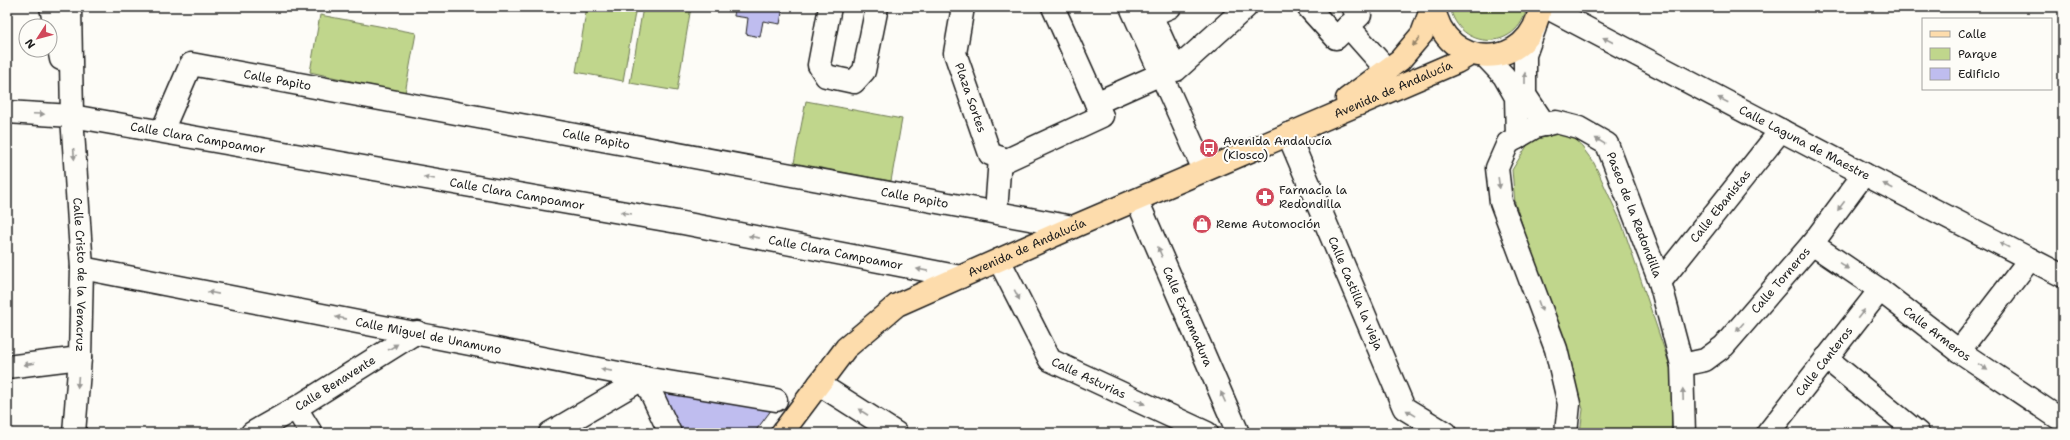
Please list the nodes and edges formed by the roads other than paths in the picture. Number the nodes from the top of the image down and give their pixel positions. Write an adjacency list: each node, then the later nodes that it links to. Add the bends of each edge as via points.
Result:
1 (51, 7): 22 (street)
2 (70, 7): 22 (street)
3 (830, 7): 4 (street, via 819,65 826,76 854,82 864,71)
4 (877, 7)
5 (963, 7): 29 (street, Plaza Sortes, via 955,53 990,154)
6 (1053, 7): 20 (street)
7 (1131, 7): 16 (street)
8 (1170, 7): 16 (street, via 1151,15)
9 (1246, 7): 16 (street, via 1176,70)
10 (1308, 7): 14 (street, via 1336,38)
11 (1433, 7): 17 (main road, via 1444,34 1456,46); 18 (main road, Avenida de Andalucía, one-way to 18, via 1422,34 1400,60)
12 (1546, 7): 13 (street, Calle Laguna de Maestre)
13 (1578, 15): 25 (street, Calle Laguna de Maestre, one-way to 13)
14 (1350, 16): 18 (street)
15 (1537, 17): 17 (main road, Avenida de Andalucía, via 1526,39 1514,49 1501,55); 24 (street, one-way to 15, via 1525,95 1526,55)
16 (1155, 42): 19 (street)
17 (1478, 55): 23 (main road, Avenida de Andalucía); 28 (street, via 1504,76 1516,97)
18 (1387, 70): 23 (main road, Avenida de Andalucía)
19 (1161, 74): 20 (street); 30 (street)
20 (1096, 103): 29 (street, via 1102,116 1007,160)
21 (7, 112): 22 (street, Calle Clara Campoamor, one-way to 22)
22 (72, 116): 26 (street, Calle Clara Campoamor); 38 (street, Calle Cristo de la Veracruz, one-way to 38)
23 (1315, 122): 27 (main road, Avenida de Andalucía)
24 (1545, 125): 28 (street, Paseo de la Redondilla, via 1535,127); 41 (street, Paseo de la Redondilla, one-way to 24, via 1607,144 1579,128 1556,122)
25 (1781, 130): 31 (street, Calle Laguna de Maestre); 41 (street, Calle Ebanistas)
26 (162, 131): 33 (street, Calle Papito, via 191,59); 40 (street, Calle Clara Campoamor, one-way to 26, via 683,223)
27 (1288, 134): 30 (main road, Avenida de Andalucía); 63 (street, Calle Castilla la vieja, one-way to 27, via 1404,408)
28 (1517, 138): 64 (street, Paseo de la Redondilla, one-way to 64, via 1508,143 1497,168 1501,202 1556,349 1569,404)
29 (1000, 158): 33 (street)
30 (1204, 170): 32 (main road, Avenida de Andalucía)
31 (1864, 174): 35 (street, Calle Torneros, one-way to 35); 36 (street, Calle Laguna de Maestre, one-way to 31)
32 (1137, 200): 34 (main road, Avenida de Andalucía); 62 (street, Calle Extremadura, one-way to 32)
33 (996, 212): 34 (street, Calle Papito)
34 (1073, 227): 37 (main road, Avenida de Andalucía)
35 (1812, 244): 42 (street, Calle Armeros, one-way to 42); 47 (street, Calle Torneros, one-way to 47, via 1724,346 1705,360)
36 (2030, 259): 39 (street, Calle Laguna de Maestre); 44 (street)
37 (999, 260): 40 (main road, Avenida de Andalucía); 61 (street, Calle Asturias, one-way to 61, via 1050,360)
38 (82, 268): 43 (street, Calle Miguel de Unamuno, one-way to 38); 45 (street, Calle Cristo de la Veracruz)
39 (2063, 276)
40 (961, 277): 50 (main road, Avenida de Andalucía, via 897,305 846,348)
41 (1660, 282): 47 (street, Paseo de la Redondilla)
42 (1880, 290): 44 (street, Calle Armeros); 46 (street, Calle Canteros, one-way to 42)
43 (417, 332): 49 (street, Calle Miguel de Unamuno, one-way to 43); 52 (street, Calle Benavente, one-way to 43)
44 (1959, 350): 53 (street, Calle Armeros, one-way to 53)
45 (80, 358): 48 (street, one-way to 48); 54 (street, Calle Cristo de la Veracruz, one-way to 54)
46 (1826, 358): 66 (street, Calle Canteros); 67 (street)
47 (1682, 365): 65 (street, Paseo de la Redondilla, one-way to 47)
48 (7, 367)
49 (644, 378): 51 (street, Calle Miguel de Unamuno); 57 (street); 58 (street)
50 (819, 384): 59 (main road, Avenida de Andalucía); 60 (street, one-way to 50)
51 (776, 400)
52 (296, 408): 55 (street, Calle Benavente); 56 (street)
53 (2063, 421)
54 (74, 433)
55 (252, 433)
56 (311, 433)
57 (550, 433)
58 (670, 433)
59 (782, 433)
60 (896, 433)
61 (1207, 433)
62 (1238, 433)
63 (1445, 433)
64 (1566, 433)
65 (1684, 433)
66 (1768, 433)
67 (1918, 433)

